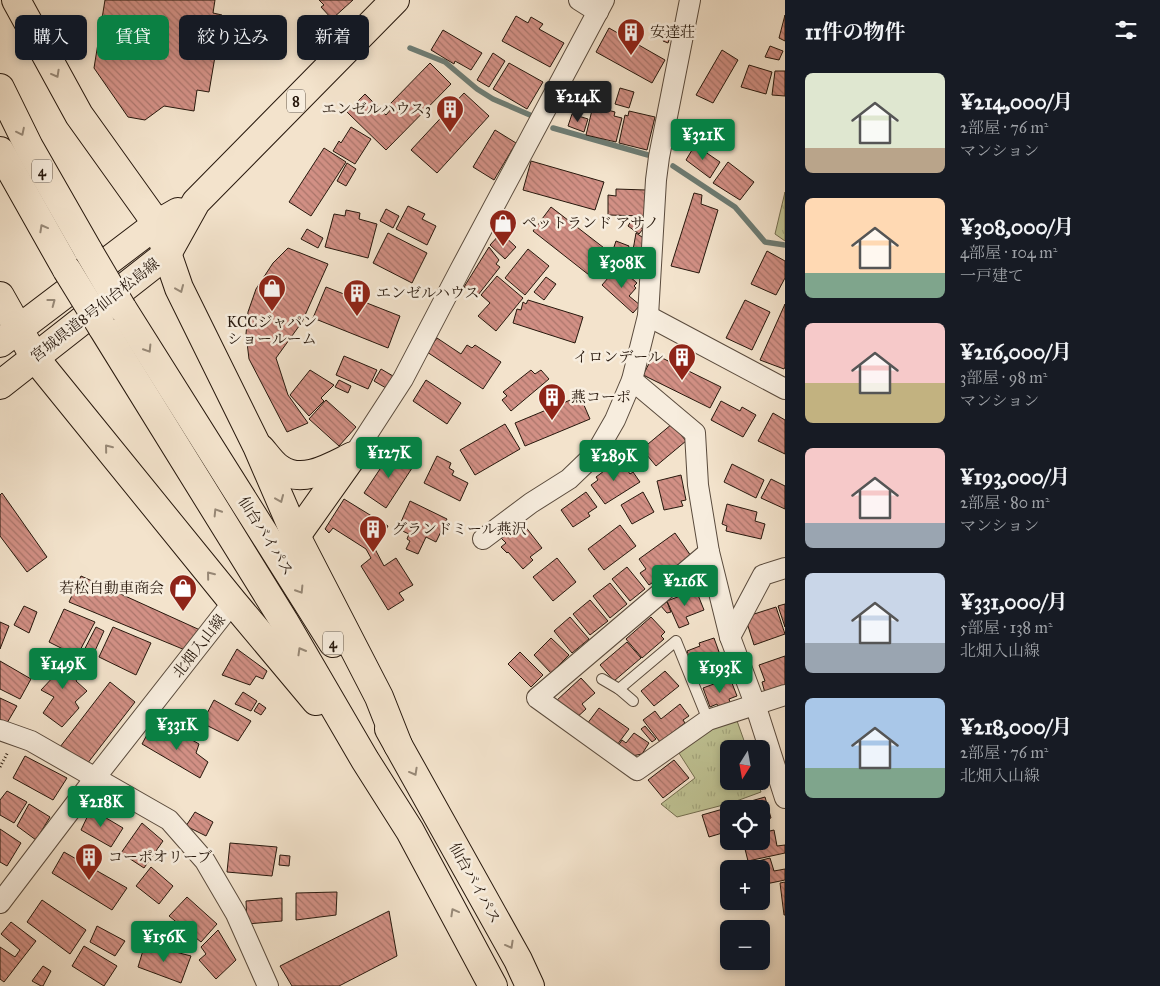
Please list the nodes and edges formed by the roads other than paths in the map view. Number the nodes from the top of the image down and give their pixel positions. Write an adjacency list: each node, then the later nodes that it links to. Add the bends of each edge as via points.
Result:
1 (16, 0): 9 (main road, one-way to 9, via 78,115)
2 (395, 0): 8 (main road, 宮城県道8号仙台松島線 / 8)
3 (579, 0): 5 (street)
4 (690, 0): 12 (street, via 659,157)
5 (601, 6): 19 (street, via 404,379)
6 (0, 88): 33 (main road, 仙台バイパス / 4, one-way to 33, bridge, via 29,148 122,308)
7 (0, 151): 34 (main road, 仙台バイパス / 4, one-way to 7, bridge, via 284,621 67,270)
8 (196, 202): 9 (main road, 宮城県道8号仙台松島線 / 8); 10 (main road, 宮城県道8号仙台松島線 / 8)
9 (157, 224): 10 (main road); 13 (main road, 宮城県道8号仙台松島線 / 8, one-way to 9)
10 (167, 254): 14 (main road, 宮城県道8号仙台松島線 / 8); 18 (main road, one-way to 18, via 179,288)
11 (0, 296): 13 (main road)
12 (648, 316): 15 (street); 17 (street)
13 (9, 336): 14 (main road)
14 (35, 358): 16 (main road, 宮城県道8号仙台松島線 / 8); 24 (main road, one-way to 14)
15 (632, 380): 21 (street, via 615,420 596,452 569,479); 22 (street, via 695,433 698,485)
16 (0, 385)
17 (785, 389)
18 (257, 446): 19 (main road, via 280,469 302,476); 20 (main road, one-way to 20)
19 (353, 456): 20 (main road)
20 (296, 536): 33 (main road, via 379,697)
21 (483, 539)
22 (710, 552): 25 (street); 31 (street, via 537,698 637,770)
23 (785, 568): 25 (street, via 763,576)
24 (233, 602): 34 (main road); 35 (street, 北畑入山線)
25 (730, 636): 30 (street)
26 (602, 679): 27 (lane)
27 (619, 689): 29 (lane); 31 (lane, via 676,641)
28 (785, 695): 30 (street)
29 (633, 701)
30 (755, 704): 31 (street); 36 (street)
31 (708, 720)
32 (0, 730): 35 (street, via 31,741)
33 (398, 745): 40 (main road, 仙台バイパス / 4, one-way to 40)
34 (365, 760): 39 (main road, 仙台バイパス / 4, one-way to 34, via 410,831)
35 (95, 778): 37 (street, 北畑入山線); 38 (street, via 169,820 205,861 236,914)
36 (785, 798)
37 (0, 903)
38 (268, 986)
39 (493, 986)
40 (530, 986)

